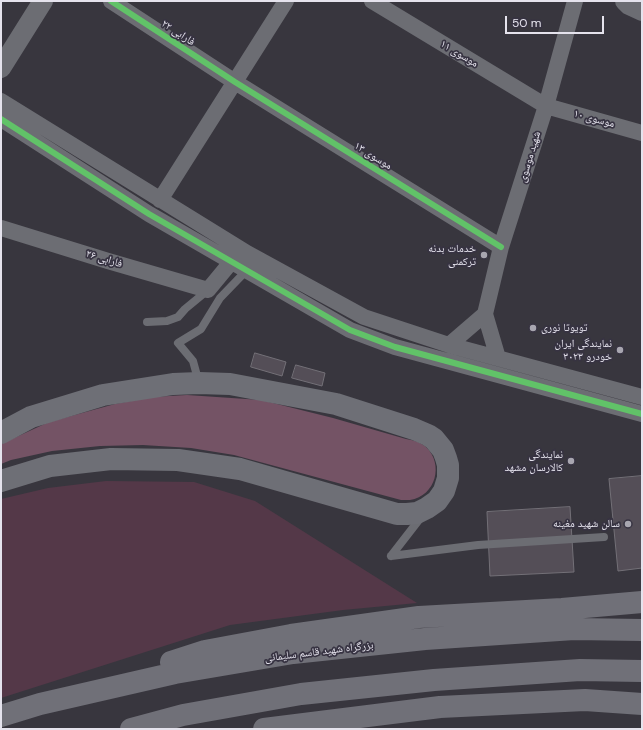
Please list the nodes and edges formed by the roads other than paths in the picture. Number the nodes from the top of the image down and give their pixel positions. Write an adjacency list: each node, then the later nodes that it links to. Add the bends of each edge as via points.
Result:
1 (43, 1): 8 (street)
2 (111, 1): 9 (street, فارابی ۲۲)
3 (286, 1): 9 (street)
4 (372, 1): 11 (street, موسوی ۱۱)
5 (575, 1): 11 (street, شهید موسوی)
6 (625, 1): 7 (street)
7 (642, 11)
8 (1, 68)
9 (235, 82): 14 (street); 16 (street, موسوی ۱۳)
10 (1, 101): 14 (street)
11 (546, 106): 13 (street, موسوی ۱۰); 16 (street, شهید موسوی)
12 (1, 119): 18 (street, via 149,214)
13 (642, 133)
14 (160, 200): 17 (street)
15 (1, 228): 20 (street, فارابی ۲۶)
16 (501, 247): 21 (street, شهید موسوی)
17 (247, 253): 18 (street); 19 (lane); 23 (street, via 364,317)
18 (232, 261): 19 (street); 20 (street)
19 (247, 270): 20 (lane); 27 (street, via 350,330 395,347)
20 (214, 294): 22 (lane, via 185,309 178,317 167,321); 25 (lane, via 201,329 178,343 193,362)
21 (485, 314): 23 (street); 24 (street)
22 (147, 322)
23 (449, 345): 24 (street)
24 (498, 358): 26 (street)
25 (199, 383): 28 (main road, via 173,384 103,395 31,417); 30 (main road, via 230,384 336,404 428,434 443,450 448,465 448,478 444,491)
26 (642, 397)
27 (642, 414)
28 (1, 433)
29 (1, 481): 30 (main road, via 50,466 111,459 178,460 240,469 397,514 417,513)
30 (428, 508): 31 (lane, via 391,556 478,545)
31 (604, 537)
32 (642, 602): 35 (highway, via 419,617 291,635 205,652)
33 (642, 630): 35 (highway, بزرگراه شهید قاسم سلیمانی, via 543,631 425,639 293,653 174,673)
34 (642, 671): 38 (highway, via 580,670 449,679 301,694 183,715)
35 (40, 704): 37 (highway, بزرگراه شهید قاسم سلیمانی)
36 (642, 704): 39 (highway, via 584,700 440,707)
37 (1, 716)
38 (131, 729)
39 (264, 729)

